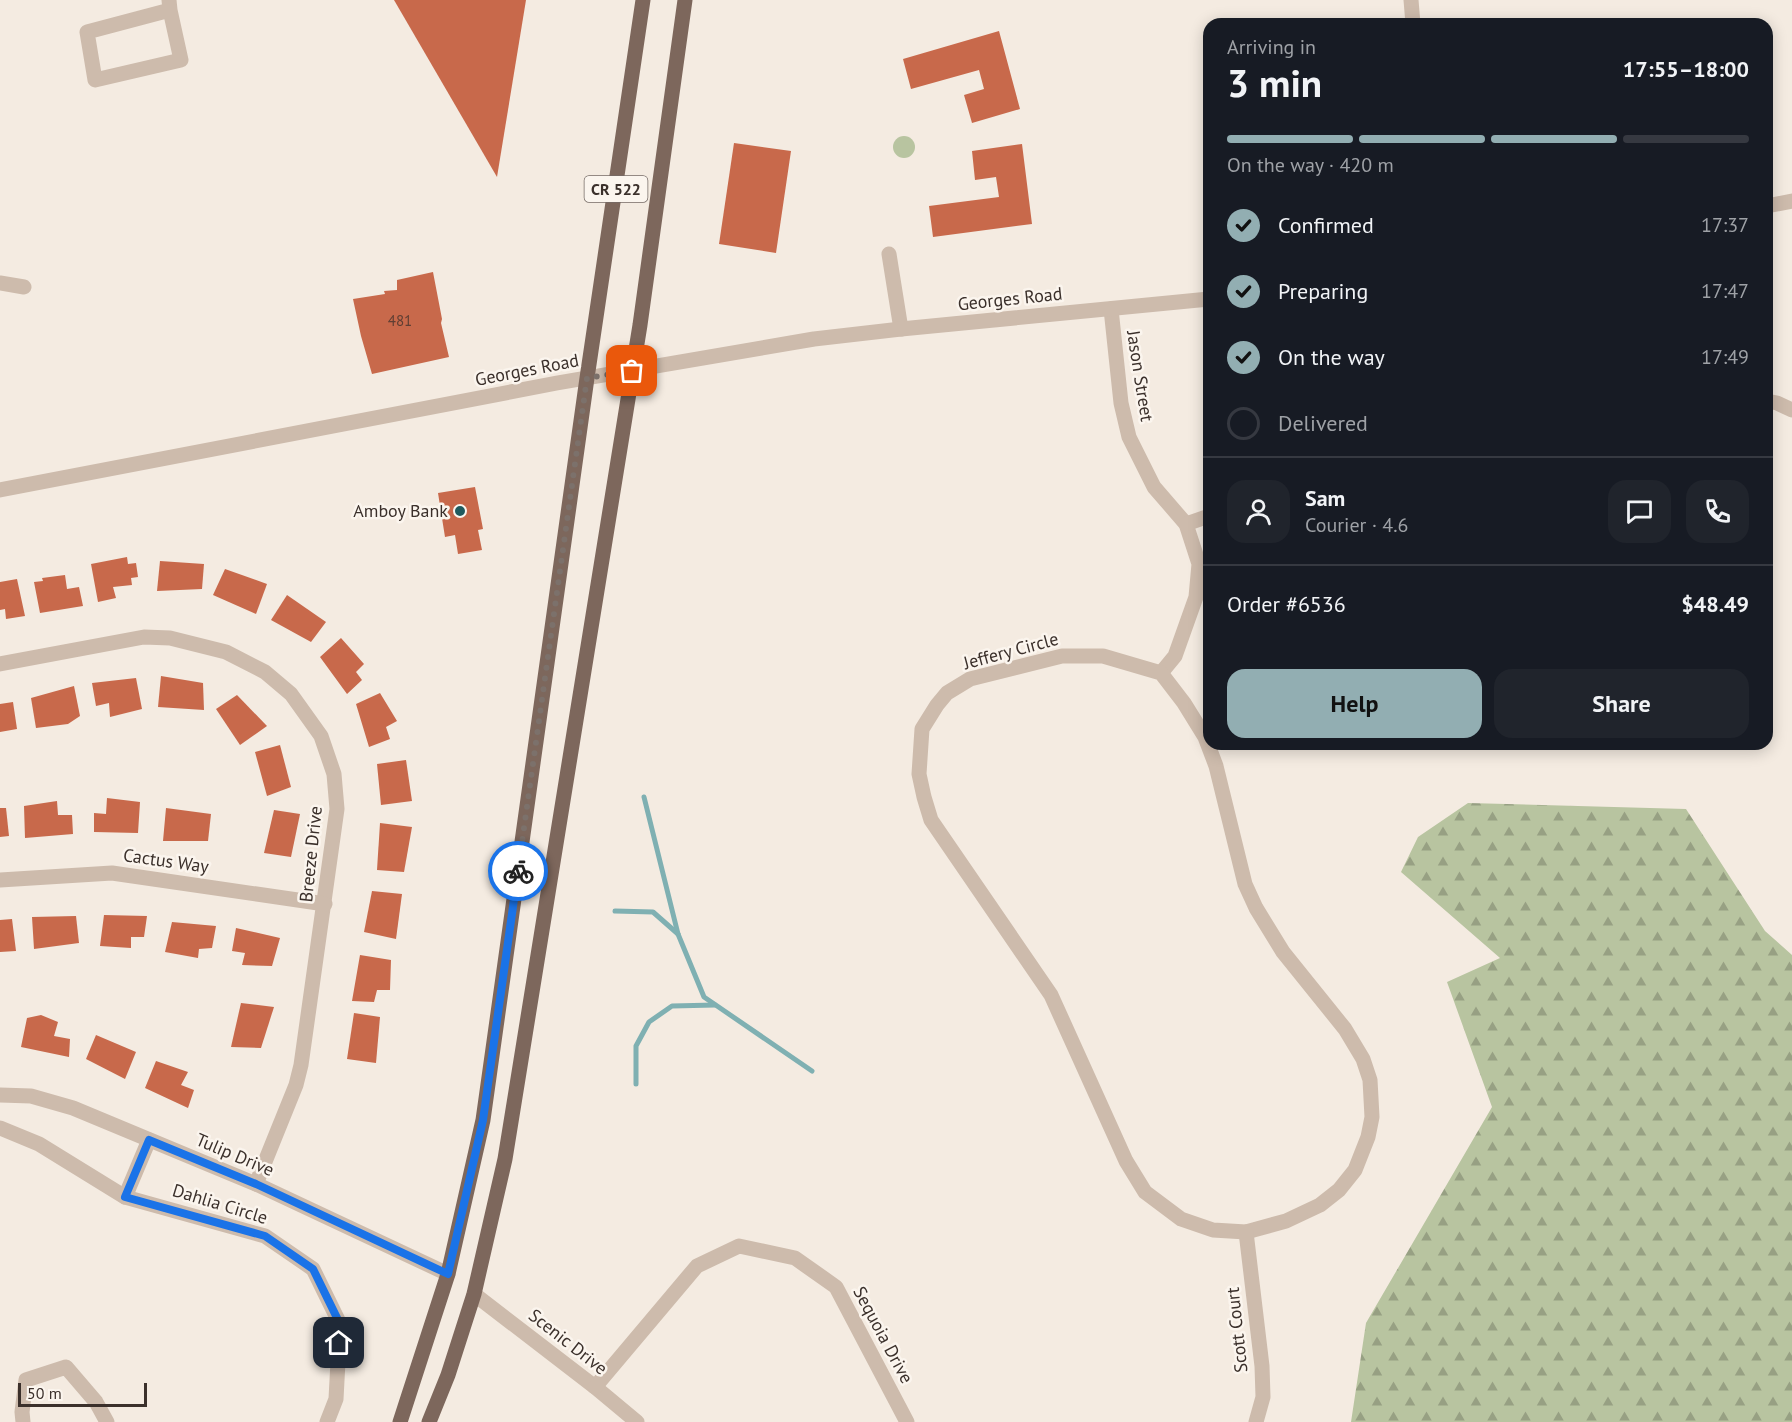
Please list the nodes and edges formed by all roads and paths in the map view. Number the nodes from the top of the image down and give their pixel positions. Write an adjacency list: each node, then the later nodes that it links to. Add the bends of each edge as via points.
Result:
1 (643, 0): 15 (main road, CR 522)
2 (685, 0): 14 (main road, CR 522)
3 (1411, 0): 5 (street)
4 (170, 5): 4 (street, via 87,32 95,80 181,60)
5 (1412, 18)
6 (1792, 201): 7 (street)
7 (1773, 205)
8 (889, 254): 13 (street)
9 (0, 283): 10 (street)
10 (24, 287)
11 (1203, 300): 12 (street, Georges Road)
12 (1111, 309): 13 (street, Georges Road); 20 (street, Jason Street, via 1121,403 1129,437 1154,487)
13 (901, 329): 14 (street, Georges Road, via 814,339)
14 (632, 371): 15 (street, Georges Road); 34 (main road, CR 522, via 505,1159)
15 (587, 378): 18 (street, Georges Road); 33 (main road, CR 522, via 483,1120)
16 (1773, 403): 17 (street)
17 (1792, 410)
18 (0, 490)
19 (1203, 518): 20 (street)
20 (1185, 524): 22 (street, Jason Street, via 1199,564 1196,597 1175,656)
21 (0, 664): 26 (street, Breeze Drive, via 144,637 170,638 226,652 265,672 291,694 321,736 334,774 338,809)
22 (1161, 673): 23 (street, Jeffery Circle); 32 (street, Jeffery Circle, via 1103,656 1062,656 970,679 947,693 922,729 919,774 931,820 1051,995 1126,1161 1145,1191 1181,1220 1213,1230)
23 (1203, 734)
24 (1210, 750): 32 (street, Jeffery Circle, via 1245,884 1256,908 1283,952 1345,1029 1370,1080 1372,1118 1368,1137 1355,1170 1339,1190 1320,1205 1286,1221)
25 (0, 880): 26 (street, Cactus Way, via 112,873)
26 (325, 904): 30 (street, Breeze Drive, via 301,1065)
27 (0, 1095): 29 (street, Tulip Drive, via 31,1096 73,1108)
28 (0, 1128): 31 (street, Dahlia Circle, via 39,1144)
29 (149, 1140): 30 (street, Tulip Drive); 31 (street)
30 (256, 1184): 33 (street, Tulip Drive)
31 (125, 1197): 38 (street, Dahlia Circle, via 265,1236 313,1269 340,1324 336,1399)
32 (1246, 1232): 43 (street, Scott Court, via 1262,1376 1263,1397)
33 (448, 1274): 39 (main road, CR 522)
34 (474, 1294): 35 (street, Scenic Drive); 40 (main road, CR 522)
35 (595, 1387): 41 (street, Scenic Drive); 42 (street, Sequoia Drive, via 697,1266 739,1246 795,1258 836,1287)
36 (22, 1422): 37 (street, via 26,1380 66,1367 96,1402)
37 (107, 1422)
38 (327, 1422)
39 (400, 1422)
40 (429, 1422)
41 (637, 1422)
42 (907, 1422)
43 (1256, 1422)

